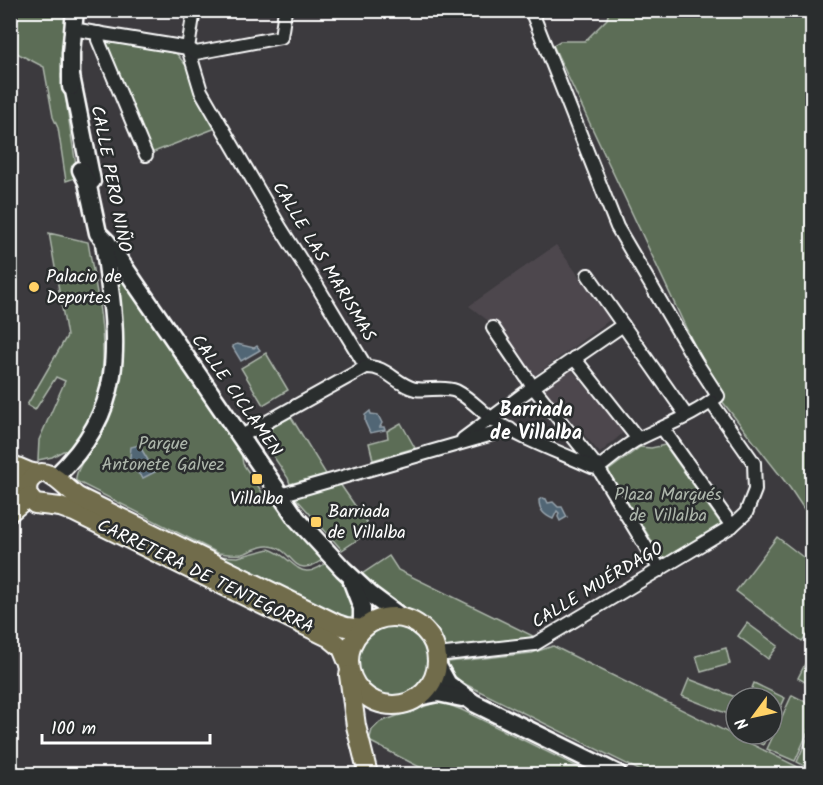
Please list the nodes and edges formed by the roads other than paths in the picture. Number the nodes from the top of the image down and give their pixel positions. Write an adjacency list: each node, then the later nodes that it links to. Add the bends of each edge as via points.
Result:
1 (75, 10): 5 (street, CALLE PERO NIÑO)
2 (194, 10): 7 (street)
3 (285, 10): 7 (street, via 281,37 196,53)
4 (531, 10): 21 (street, CALLE MUÉRDAGO, via 622,238)
5 (72, 29): 6 (street); 8 (street, CALLE PERO NIÑO)
6 (98, 33): 7 (street); 9 (street)
7 (188, 48): 18 (street, CALLE LAS MARISMAS, via 195,78 209,106)
8 (71, 76): 10 (street, CALLE PERO NIÑO); 11 (street, CALLE PERO NIÑO)
9 (146, 155)
10 (81, 170): 11 (street, via 98,233); 20 (street, CALLE PERO NIÑO, via 106,329)
11 (104, 238): 12 (street, CALLE CICLAMEN); 14 (street, CALLE PERO NIÑO)
12 (127, 272): 14 (street, via 117,271); 26 (street, CALLE CICLAMEN)
13 (588, 275): 15 (street)
14 (109, 280): 20 (street, CALLE PERO NIÑO, via 115,354)
15 (623, 325): 17 (street); 22 (street)
16 (493, 328): 19 (street)
17 (574, 358): 19 (street); 27 (street)
18 (366, 367): 23 (street, CALLE LAS MARISMAS, via 376,366 398,382 415,388 455,391); 26 (street)
19 (533, 387): 23 (street); 30 (street)
20 (107, 397): 31 (street, CALLE PERO NIÑO, via 89,438)
21 (715, 399): 22 (street); 37 (street, CALLE MUÉRDAGO, via 754,463 755,490 746,513)
22 (686, 415): 25 (street)
23 (492, 419): 24 (street, CALLE LAS MARISMAS); 28 (street)
24 (510, 429): 28 (street); 30 (street, CALLE LAS MARISMAS)
25 (663, 429): 27 (street); 37 (street)
26 (240, 437): 33 (street, CALLE CICLAMEN)
27 (638, 439): 30 (street)
28 (456, 444): 33 (street)
29 (10, 464): 31 (main road, CARRETERA DE TENTEGORRA)
30 (598, 468): 39 (street)
31 (50, 477): 34 (main road, via 32,478); 35 (main road, via 61,488 54,504); 41 (main road, CARRETERA DE TENTEGORRA, via 78,497 273,593 342,626)
32 (10, 481): 34 (main road)
33 (280, 495): 38 (street, CALLE CICLAMEN)
34 (28, 497): 35 (main road); 36 (main road)
35 (47, 507): 43 (main road, CARRETERA DE TENTEGORRA, via 74,512 330,638 342,648)
36 (10, 512)
37 (732, 526): 39 (street, CALLE MUÉRDAGO)
38 (343, 569): 40 (street, CALLE CICLAMEN); 41 (street, CALLE CICLAMEN, via 361,601)
39 (660, 570): 42 (street, CALLE MUÉRDAGO, via 536,644)
40 (402, 618): 41 (main road, via 380,619); 42 (main road, via 425,631 433,642)
41 (362, 629): 43 (main road, via 352,645)
42 (437, 660): 44 (main road, via 431,683); 45 (street, via 448,684)
43 (349, 666): 46 (main road, via 363,693); 47 (main road)
44 (418, 697): 45 (street, via 444,693); 46 (main road, via 405,704)
45 (474, 703): 49 (street)
46 (389, 705): 47 (main road, via 364,724)
47 (363, 754): 48 (main road)
48 (368, 774)
49 (618, 774)

